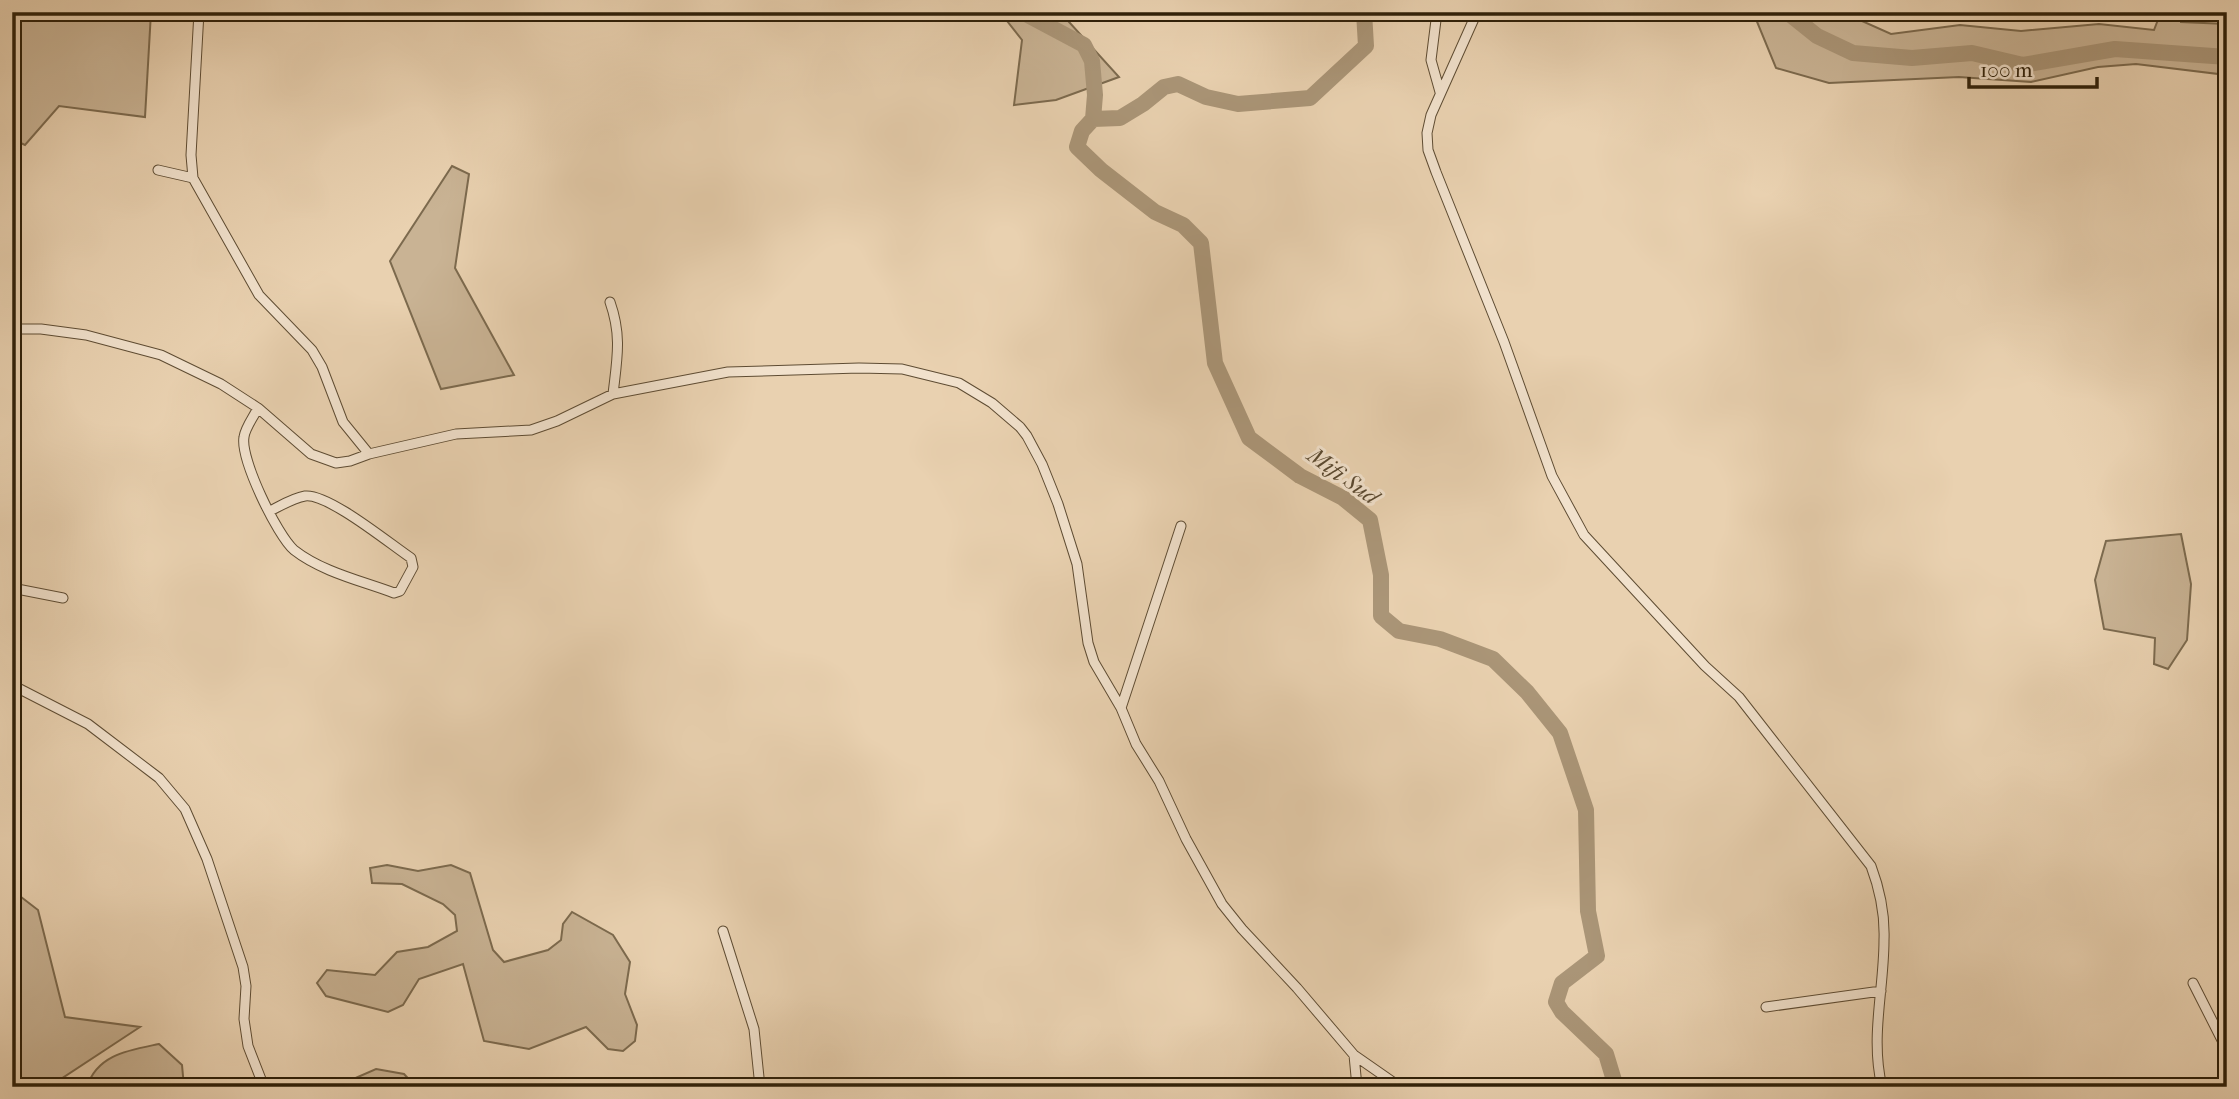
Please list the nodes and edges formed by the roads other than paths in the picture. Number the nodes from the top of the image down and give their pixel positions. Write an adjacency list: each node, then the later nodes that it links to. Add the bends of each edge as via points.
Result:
1 (198, 12): 6 (street)
2 (1437, 12): 4 (street, via 1431,60)
3 (1477, 12): 4 (street)
4 (1440, 93): 20 (street, via 1427,133 1428,150 1552,476 1584,535 1705,666 1740,697 1871,866 1883,914)
5 (158, 170): 6 (street)
6 (193, 178): 11 (street, via 259,295 312,350 343,422)
7 (610, 302): 9 (street, via 619,345)
8 (12, 328): 10 (street, via 86,335 161,355 222,384)
9 (613, 394): 11 (street, via 531,430 483,430); 17 (street, via 728,372 859,368 908,369 947,379 981,396 1020,427 1042,464 1077,564 1094,662)
10 (258, 408): 11 (street, via 318,458 344,463); 12 (street, via 244,437 260,498)
11 (369, 454)
12 (270, 511): 12 (street, via 294,550 319,565 394,593 400,591 414,567 411,558 320,498 304,496)
13 (1181, 526): 17 (street)
14 (12, 588): 15 (street)
15 (64, 598)
16 (12, 685): 24 (street, via 88,724 159,778 186,809 243,967 248,1046)
17 (1121, 708): 23 (street, via 1223,904)
18 (723, 930): 25 (street, via 754,1029)
19 (2193, 983): 22 (street)
20 (1881, 990): 21 (street); 28 (street, via 1875,1031)
21 (1766, 1007)
22 (2227, 1050)
23 (1354, 1055): 26 (street); 27 (street)
24 (264, 1087)
25 (760, 1087)
26 (1357, 1087)
27 (1400, 1087)
28 (1882, 1087)

